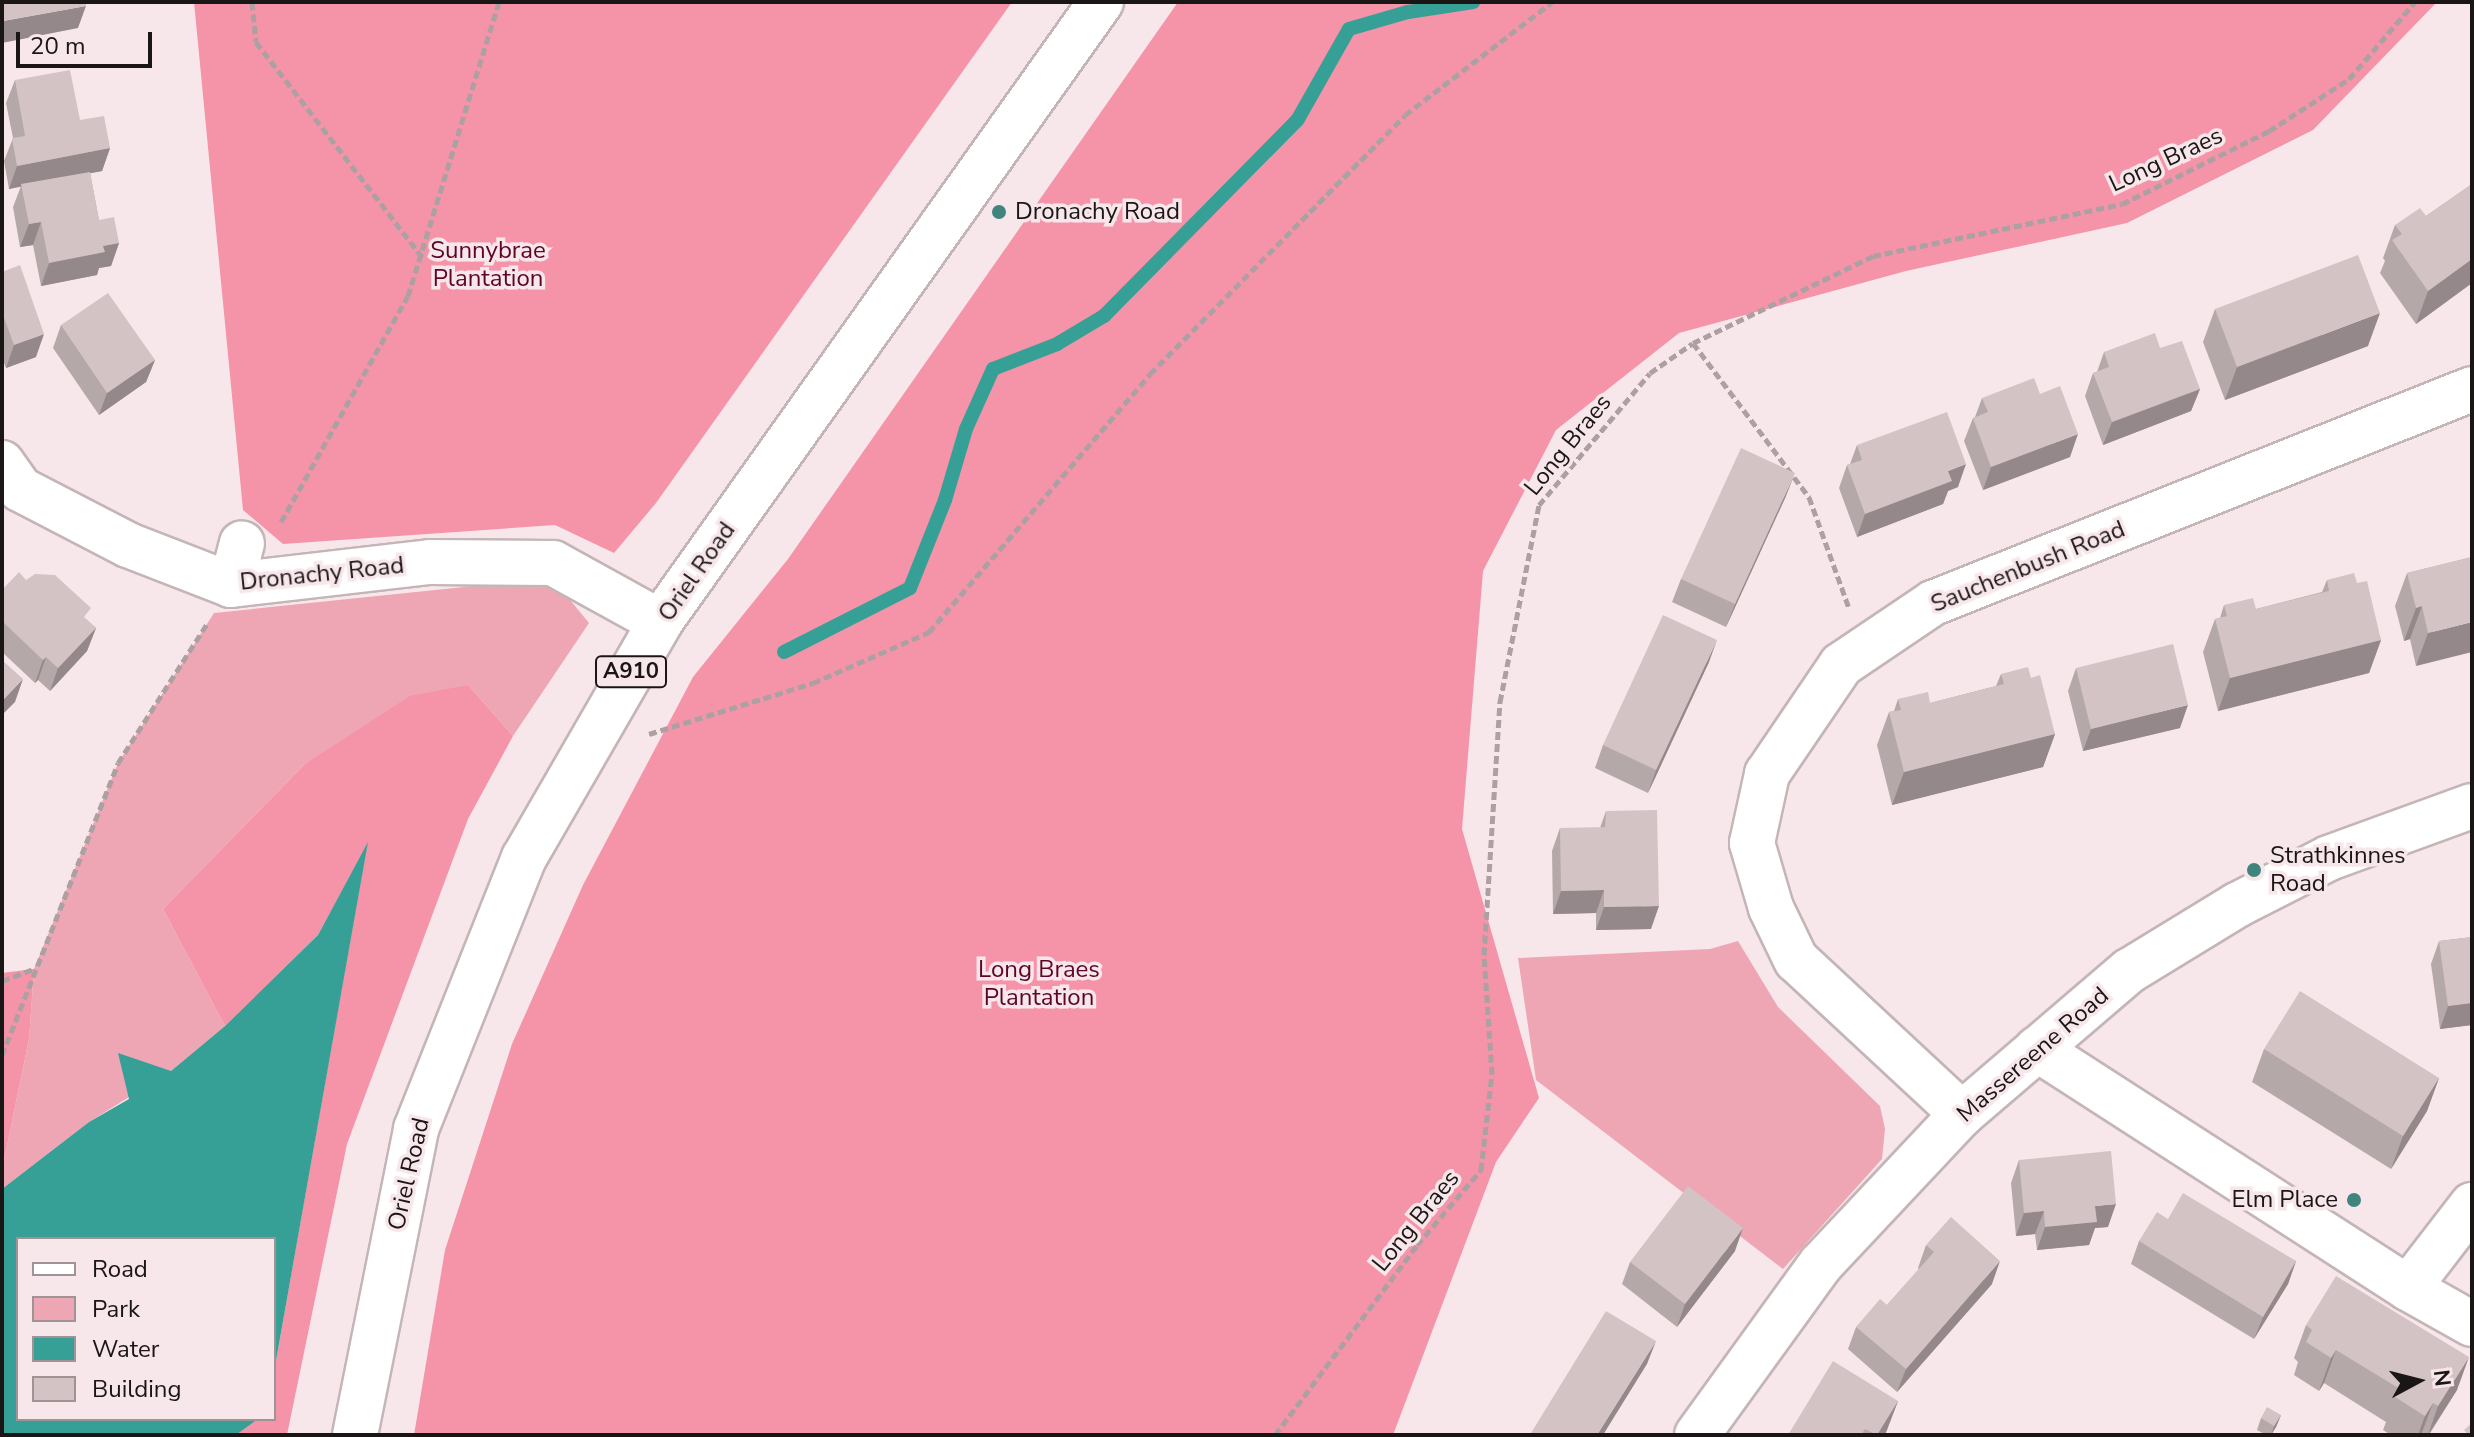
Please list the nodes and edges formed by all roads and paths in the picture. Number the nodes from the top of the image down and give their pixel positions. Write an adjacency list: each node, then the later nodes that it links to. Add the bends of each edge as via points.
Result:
1 (252, 2): 6 (path, via 256,42)
2 (499, 2): 6 (path)
3 (1101, 2): 11 (street, Oriel Road / A910)
4 (1552, 2): 13 (path, via 1405,115 1150,374 929,632 813,683)
5 (2415, 2): 7 (path, Long Braes, via 2349,79 2269,131 2122,204 1873,256)
6 (422, 258): 10 (path, via 408,296 266,550)
7 (1693, 343): 12 (path, via 1809,497); 24 (path, Long Braes, via 1650,373 1539,505 1500,702 1484,955 1492,1074 1481,1170 1417,1245)
8 (2472, 389): 12 (street, Sauchenbush Road, via 1933,603)
9 (8, 485): 10 (street, Dronachy Road, via 128,545)
10 (243, 570): 11 (street, Dronachy Road, via 553,563); 15 (path, via 118,763)
11 (660, 622): 13 (street, Oriel Road / A910)
12 (1865, 649): 19 (street, Sauchenbush Road, via 1841,665 1767,774 1752,843 1771,908 1796,960)
13 (584, 754): 23 (street, Oriel Road / A910, via 524,858 416,1129)
14 (2472, 806): 17 (street, Massereene Road, via 2329,858 2237,905 2129,971)
15 (34, 969): 16 (path); 18 (path)
16 (2, 981)
17 (2037, 1049): 19 (street, Massereene Road); 21 (street)
18 (2, 1055)
19 (1962, 1114): 25 (street, Massereene Road, via 1821,1264)
20 (2472, 1205): 21 (street)
21 (2408, 1288): 22 (street)
22 (2472, 1324)
23 (355, 1435)
24 (1275, 1435)
25 (1697, 1435)

